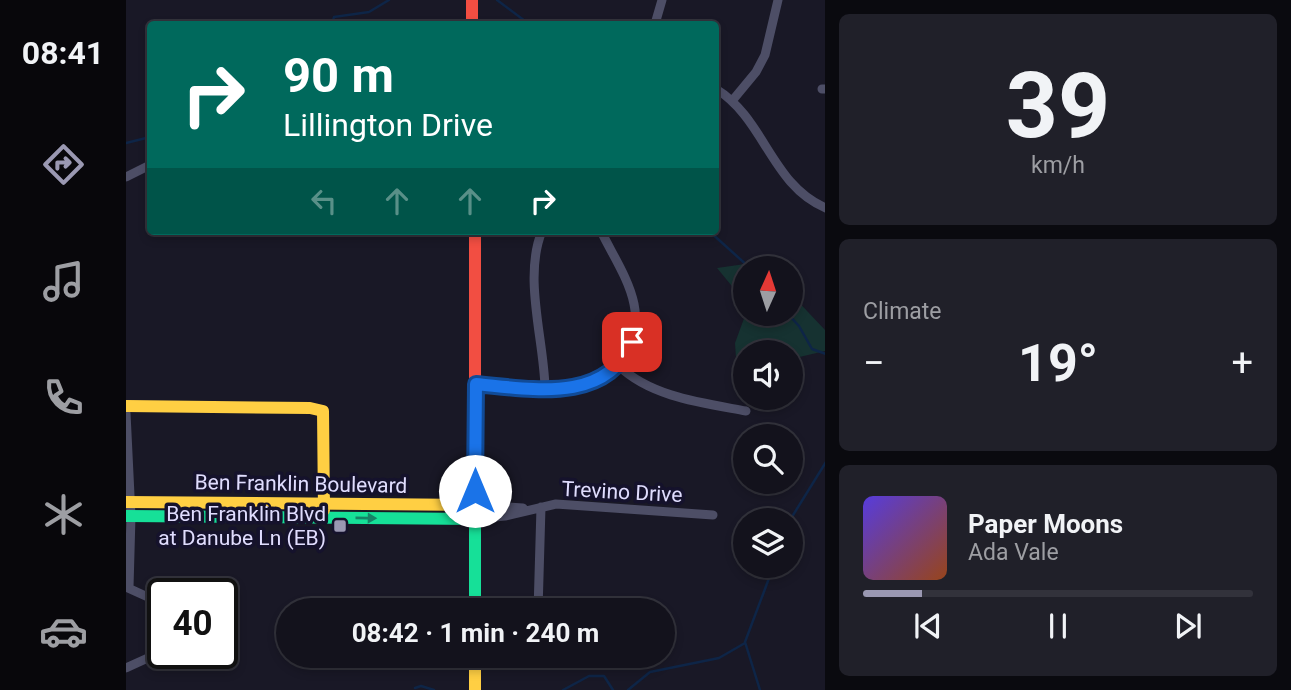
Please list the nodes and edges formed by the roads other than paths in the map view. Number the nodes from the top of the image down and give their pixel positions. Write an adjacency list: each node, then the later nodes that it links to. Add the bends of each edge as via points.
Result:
1 (472, 0): 4 (street)
2 (662, 0): 5 (street)
3 (778, 0): 7 (street, via 765,55)
4 (472, 21)
5 (656, 21)
6 (719, 91): 7 (street)
7 (732, 100): 10 (street, via 790,185)
8 (147, 166): 9 (street)
9 (126, 177)
10 (825, 208)
11 (475, 235): 15 (street)
12 (541, 235): 16 (street, via 536,256 537,332)
13 (603, 235): 14 (street, via 629,290 635,315 632,342)
14 (619, 366): 16 (street, via 589,384); 18 (street, via 666,392)
15 (476, 384): 16 (street); 22 (street)
16 (545, 388)
17 (126, 406): 21 (street, via 323,411)
18 (746, 411)
19 (126, 413): 20 (street)
20 (128, 502): 21 (street, Ben Franklin Boulevard); 26 (street)
21 (324, 503): 22 (street, Ben Franklin Boulevard); 27 (street)
22 (475, 505): 24 (street, Trevino Drive); 28 (street)
23 (541, 507): 24 (street, Trevino Drive); 25 (street, Trevino Drive, via 583,505); 32 (street)
24 (528, 509): 28 (street, Trevino Drive)
25 (713, 515)
26 (129, 516): 27 (street, Ben Franklin Boulevard); 29 (street)
27 (323, 517): 28 (street, Ben Franklin Boulevard, one-way to 28)
28 (475, 519): 31 (street)
29 (127, 587): 30 (street)
30 (147, 597)
31 (475, 598)
32 (538, 598)
33 (147, 658): 34 (street)
34 (126, 668)
35 (475, 668): 36 (street)
36 (475, 690)

